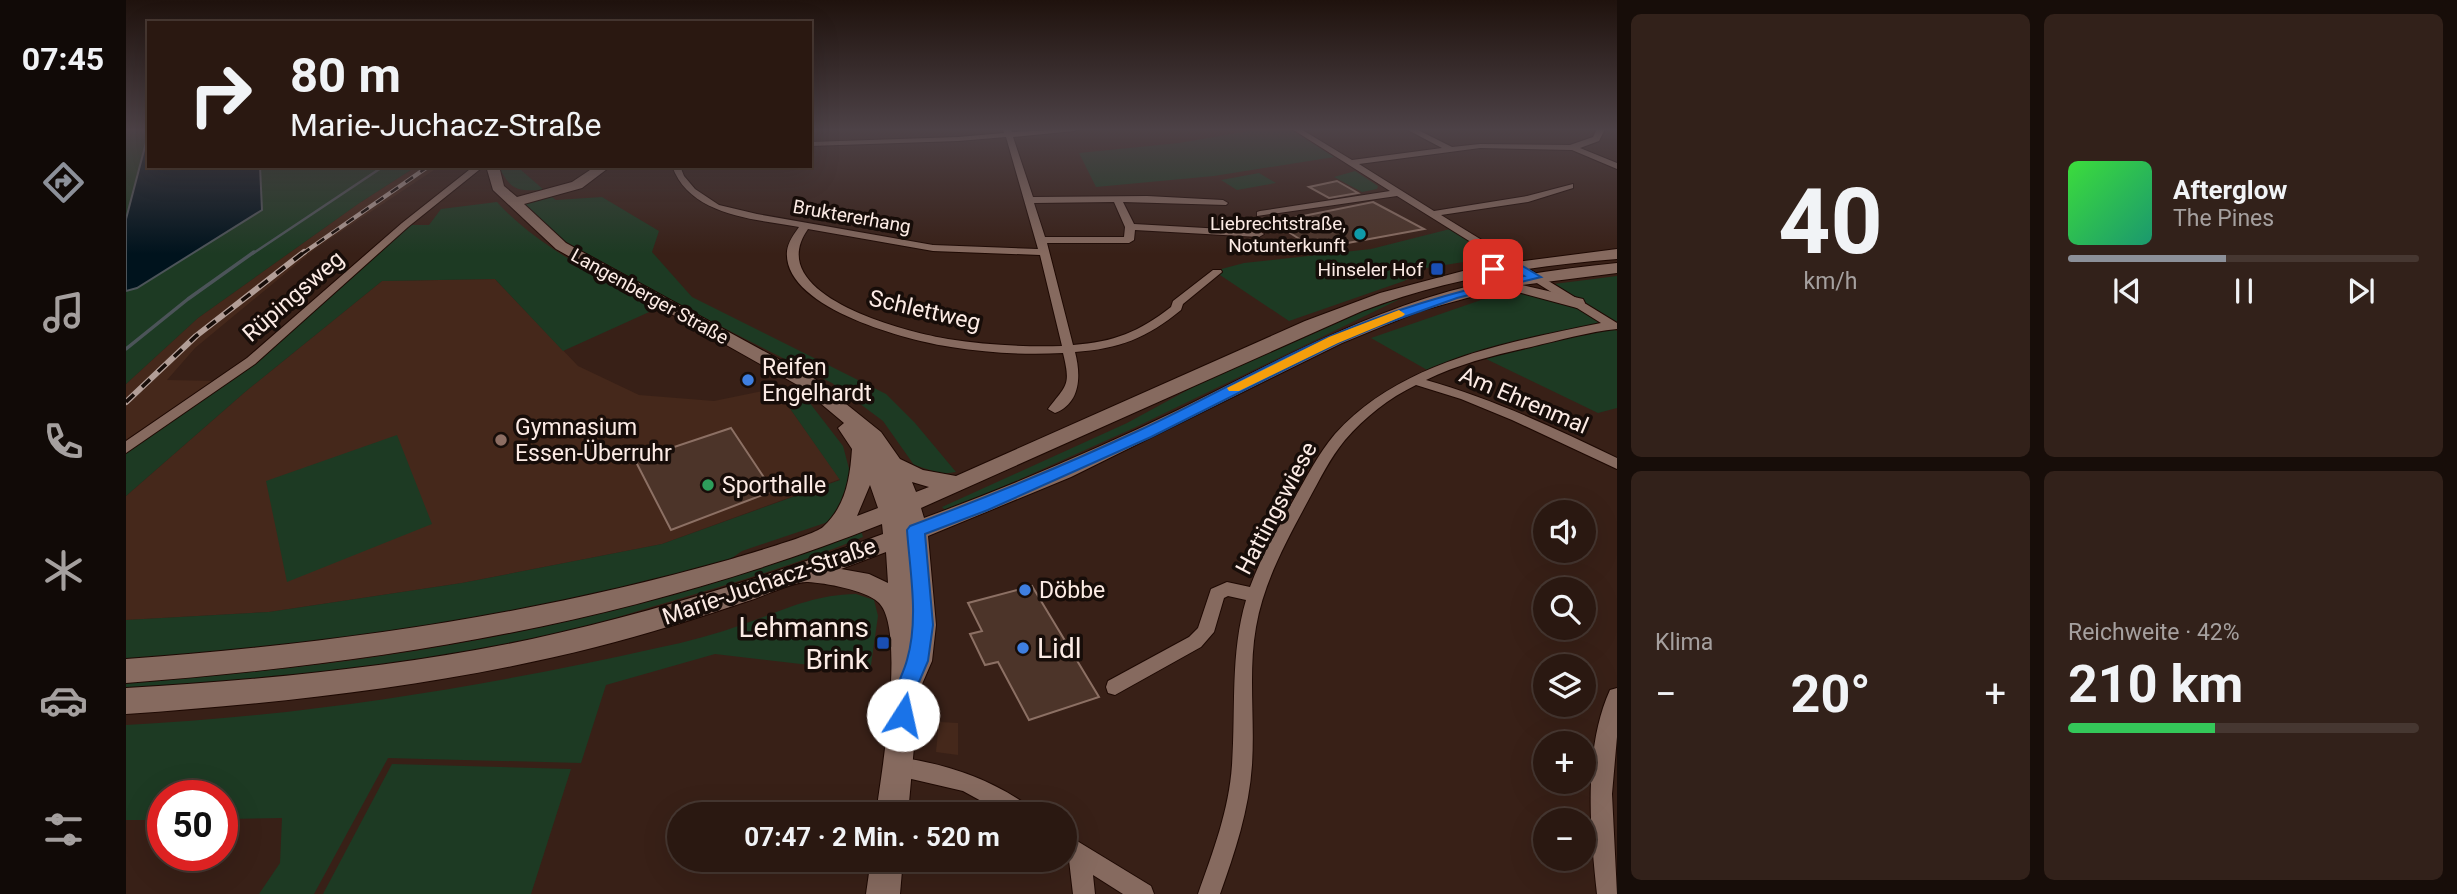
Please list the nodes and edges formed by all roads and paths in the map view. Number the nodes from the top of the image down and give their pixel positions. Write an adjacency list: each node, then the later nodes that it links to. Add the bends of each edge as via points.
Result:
1 (474, 171): 33 (street, Rüpingsweg, via 251,361)
2 (493, 171): 11 (main road, Langenberger Straße, via 498,187)
3 (599, 171): 11 (main road, via 577,185)
4 (678, 171): 15 (street, Bruktererhang, via 692,191 716,207)
5 (1020, 171): 10 (street)
6 (1361, 171): 8 (street)
7 (1570, 186): 14 (street, via 1528,199)
8 (1397, 193): 13 (street); 14 (street)
9 (1117, 199): 10 (street); 12 (street); 16 (street)
10 (1029, 200): 18 (street)
11 (513, 203): 30 (main road, Langenberger Straße, via 561,246 808,383)
12 (1223, 203)
13 (1260, 214)
14 (1431, 214): 21 (street)
15 (806, 225): 19 (street, Bruktererhang, via 933,248); 28 (street, Schlettweg, via 792,256 802,281 854,315 947,342)
16 (1130, 226): 17 (street); 18 (street, via 1129,240 1120,242)
17 (1259, 234)
18 (1041, 240): 19 (street)
19 (1043, 252): 28 (street)
20 (1617, 254): 21 (main road, Marie-Juchacz-Straße)
21 (1514, 265): 24 (street); 36 (main road, Marie-Juchacz-Straße, via 1430,282 1323,320)
22 (1617, 268): 24 (main road, Marie-Juchacz-Straße)
23 (1217, 272): 28 (street, Schlettweg, via 1140,334)
24 (1534, 277): 25 (main road, Marie-Juchacz-Straße); 26 (street)
25 (1497, 285): 26 (main road); 38 (main road, Marie-Juchacz-Straße, via 1407,311 1334,340 1146,433 982,506)
26 (1577, 303): 27 (street)
27 (1614, 327): 29 (street, Hattingswiese, via 1470,358)
28 (1069, 349): 31 (street, via 1074,372 1071,392)
29 (1413, 380): 35 (street, Am Ehrenmal, via 1543,428); 41 (street, Hattingswiese, via 1377,402 1339,437 1284,531)
30 (830, 403): 32 (main road, Langenberger Straße); 34 (main road, Langenberger Straße, via 865,428)
31 (1055, 409)
32 (863, 446): 37 (main road, Langenberger Straße); 39 (main road, via 855,503)
33 (126, 448)
34 (892, 464): 36 (main road, via 924,479); 37 (main road, Langenberger Straße)
35 (1617, 464)
36 (959, 484): 37 (main road, Marie-Juchacz-Straße)
37 (901, 508): 38 (main road, Langenberger Straße); 39 (main road, Marie-Juchacz-Straße)
38 (906, 534): 40 (main road, Marie-Juchacz-Straße); 42 (main road, Langenberger Straße); 45 (main road, Langenberger Straße, via 923,625 918,661)
39 (829, 535): 43 (main road, Marie-Juchacz-Straße, via 672,585 465,633 325,655)
40 (805, 572): 42 (main road, via 869,584 888,595); 47 (main road, Marie-Juchacz-Straße, via 566,643 444,667 316,685)
41 (1256, 595): 44 (street, via 1227,589 1217,594 1205,632 1195,642); 57 (street, Hattingswiese, via 1244,662 1239,795)
42 (901, 615): 45 (main road, Langenberger Straße)
43 (126, 671)
44 (1115, 687)
45 (906, 689): 48 (main road, Langenberger Straße)
46 (1617, 699): 58 (street, via 1602,766 1602,855)
47 (126, 701)
48 (897, 767): 49 (main road, Langenberger Straße); 50 (street, via 975,783)
49 (893, 802)
50 (1004, 802)
51 (1077, 853): 56 (street)
52 (1077, 868): 55 (street)
53 (886, 872): 54 (main road)
54 (883, 894)
55 (1084, 894)
56 (1143, 894)
57 (1209, 894)
58 (1608, 894)

